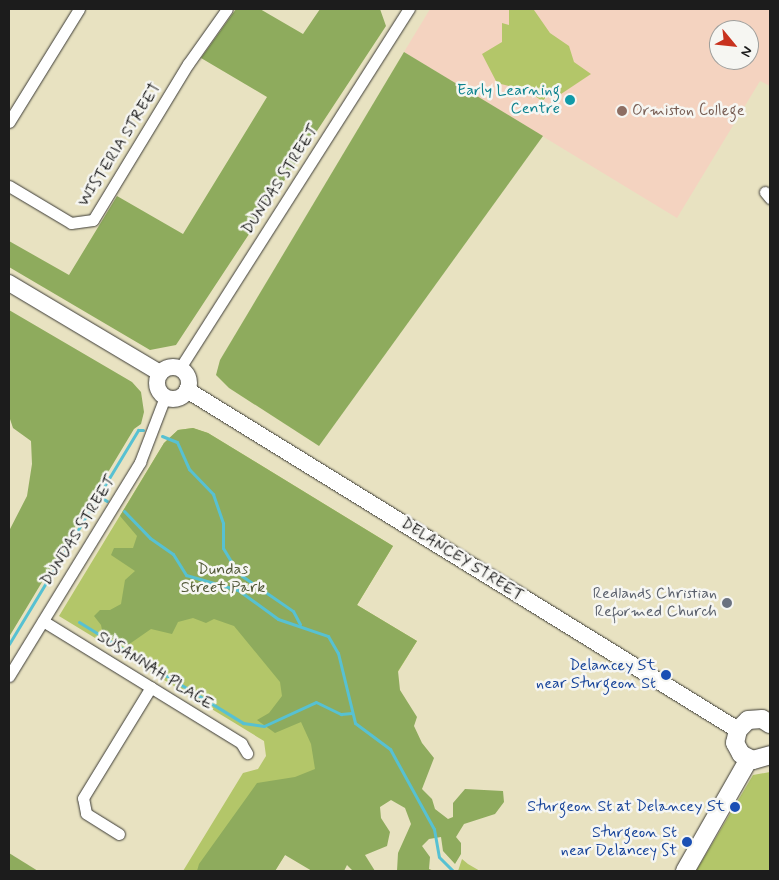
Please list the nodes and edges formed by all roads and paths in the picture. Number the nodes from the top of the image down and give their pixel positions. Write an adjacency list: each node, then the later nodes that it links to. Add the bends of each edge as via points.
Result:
1 (78, 9): 4 (street)
2 (227, 9): 5 (street, WISTERIA STREET, via 188,64 92,220 71,223)
3 (409, 9): 7 (street, DUNDAS STREET)
4 (9, 122)
5 (9, 186)
6 (9, 283): 8 (main road)
7 (180, 368): 8 (main road, via 168,367); 9 (main road, via 187,375)
8 (160, 374): 10 (main road, via 158,390)
9 (187, 390): 10 (main road, via 180,398); 15 (main road, DELANCEY STREET)
10 (165, 397): 11 (street, DUNDAS STREET, via 140,462)
11 (43, 620): 12 (street, DUNDAS STREET); 13 (street, SUSANNAH PLACE)
12 (9, 676)
13 (151, 687): 16 (street, SUSANNAH PLACE, via 240,743); 19 (street, via 83,798 86,813)
14 (770, 722): 15 (main road, via 755,718)
15 (738, 730): 18 (main road, via 737,749)
16 (247, 753)
17 (770, 755): 18 (main road, via 760,760)
18 (749, 759): 20 (main road)
19 (119, 834)
20 (685, 871)

